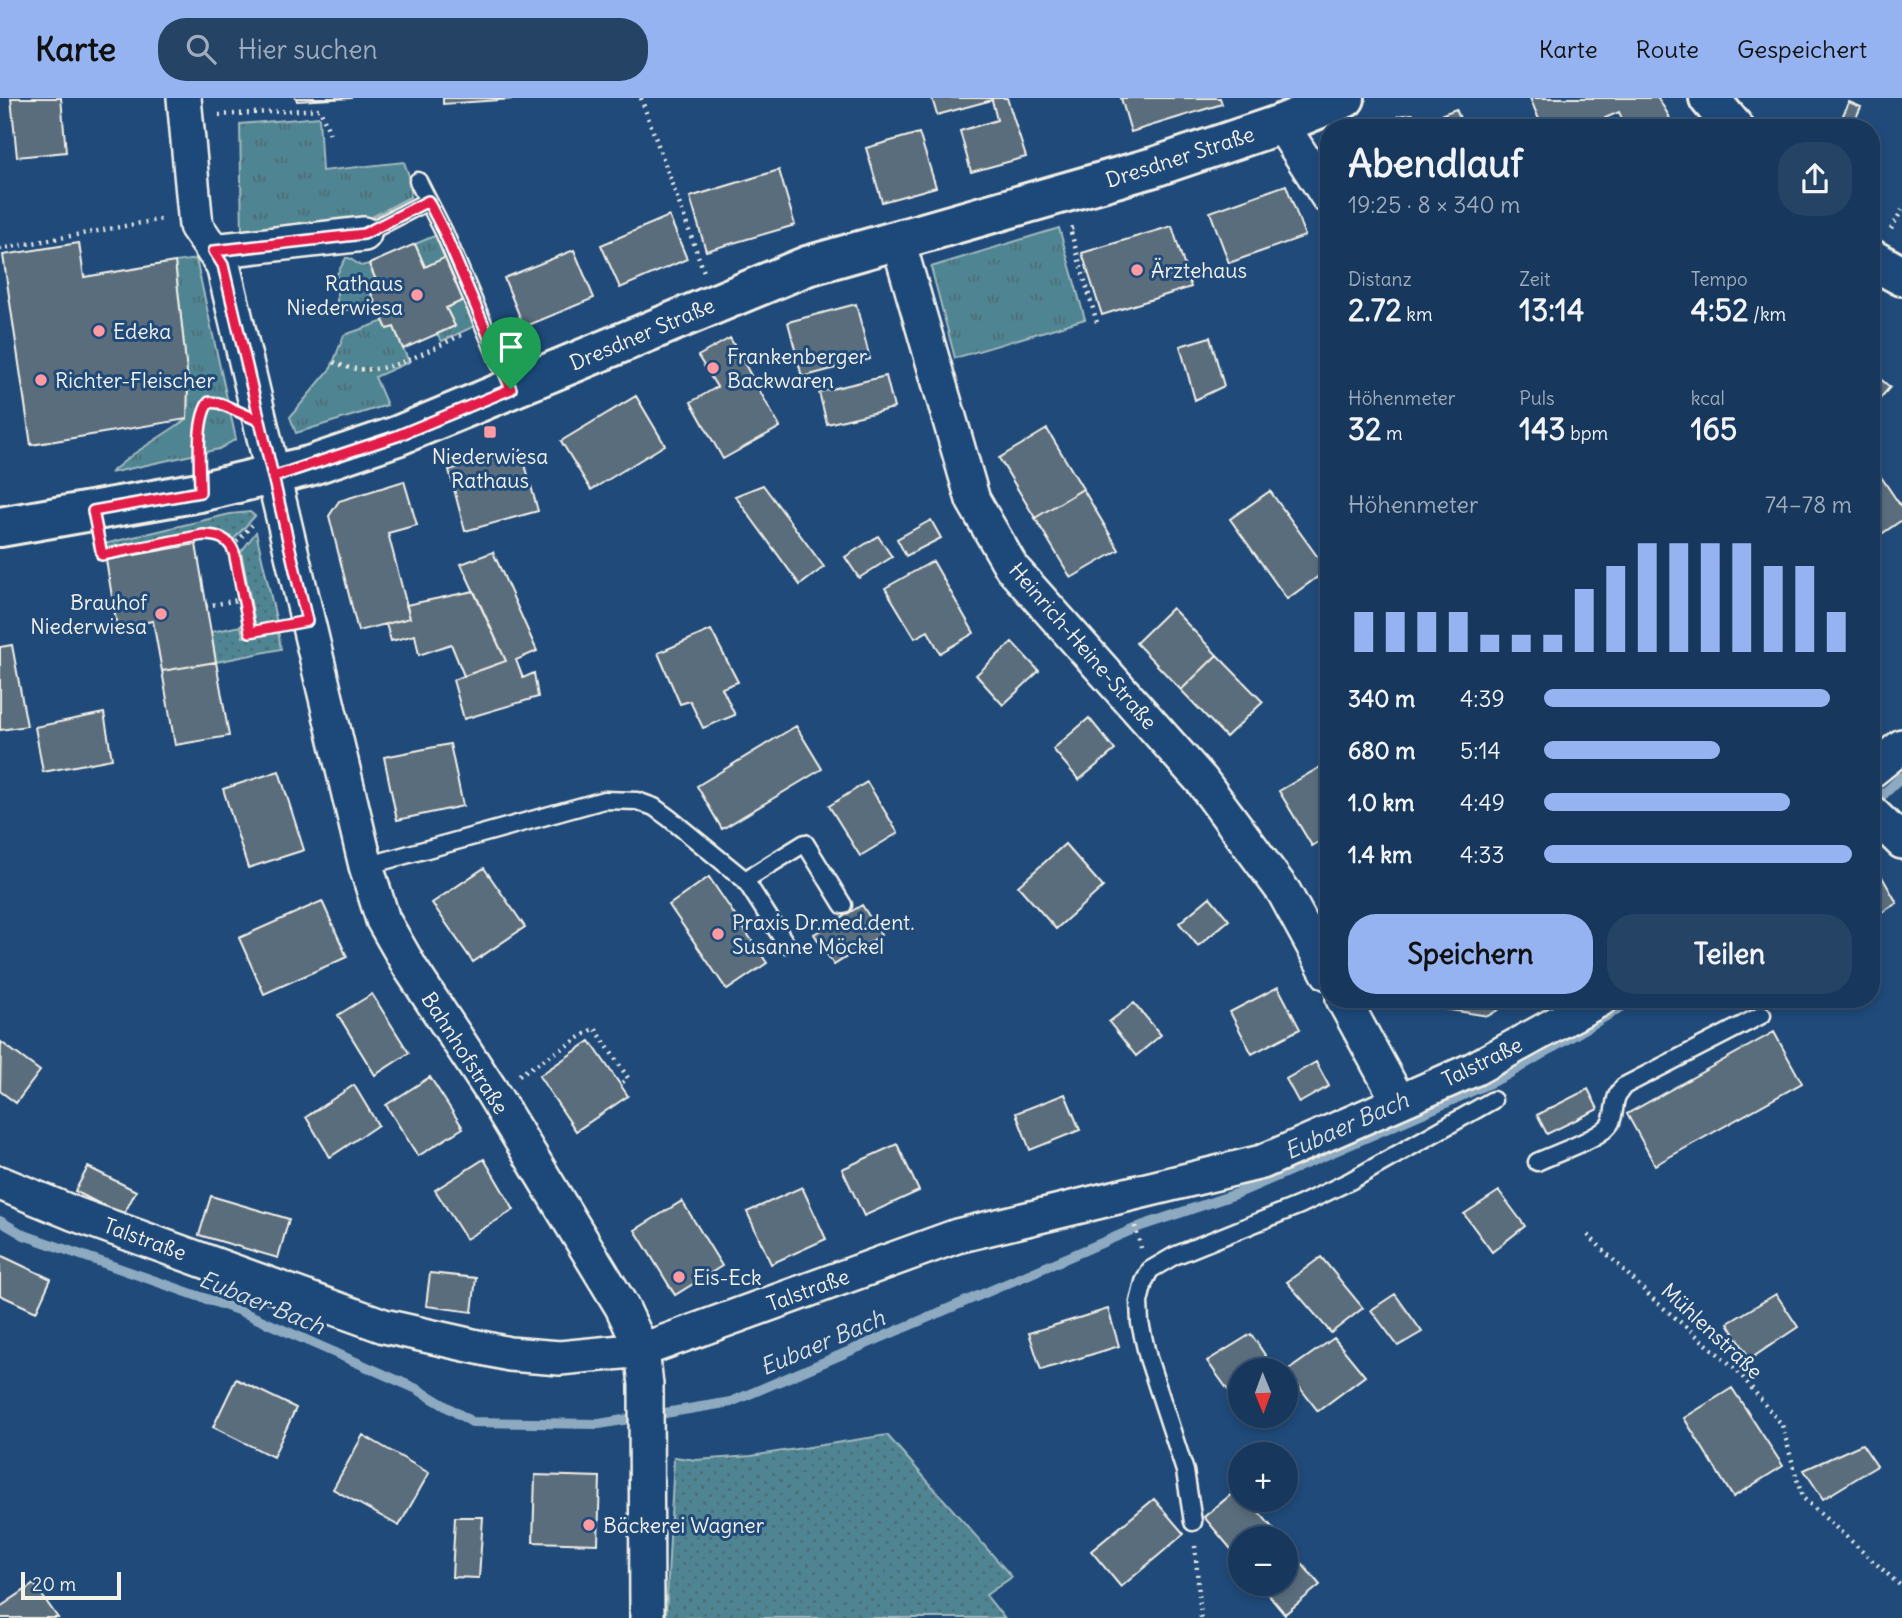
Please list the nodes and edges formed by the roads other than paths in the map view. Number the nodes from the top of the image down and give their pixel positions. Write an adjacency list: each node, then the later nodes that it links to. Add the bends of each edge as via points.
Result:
1 (184, 98): 11 (street, Bahnhofstraße, via 196,226)
2 (1345, 98): 5 (street, Dresdner Straße)
3 (1709, 98): 4 (street)
4 (1726, 119)
5 (1281, 124): 7 (street, Dresdner Straße); 10 (street, Dresdner Straße, via 1135,173)
6 (418, 181): 8 (lane)
7 (1320, 185)
8 (428, 201): 9 (lane); 14 (lane)
9 (364, 234): 11 (street)
10 (898, 241): 14 (street, Dresdner Straße, via 807,267); 23 (street, Heinrich-Heine-Straße, via 973,500 1012,568 1202,782 1284,892)
11 (214, 251): 15 (street, Bahnhofstraße, via 223,265)
12 (1880, 264): 13 (street)
13 (1902, 276)
14 (511, 389): 15 (street, Dresdner Straße, via 397,436)
15 (273, 477): 16 (street, Dresdner Straße); 19 (street, Bahnhofstraße)
16 (0, 527)
17 (1902, 746): 18 (street)
18 (1880, 764)
19 (366, 866): 20 (lane, via 621,799 654,807); 31 (street, Bahnhofstraße, via 383,920 615,1296)
20 (746, 880): 21 (lane, via 805,843); 22 (lane)
21 (843, 905)
22 (786, 944)
23 (1320, 958)
24 (1348, 1008): 27 (street)
25 (1585, 1008): 27 (street, Talstraße, via 1474,1069)
26 (1762, 1016): 29 (lane, via 1624,1086 1616,1095 1611,1123 1601,1133)
27 (1398, 1100): 31 (street, Talstraße, via 1262,1162 957,1236)
28 (1493, 1100): 32 (lane, via 1300,1205 1147,1264 1140,1323 1185,1471)
29 (1537, 1161)
30 (0, 1183): 31 (street, Talstraße, via 384,1326 509,1354 560,1358)
31 (642, 1350): 33 (street, Bahnhofstraße)
32 (1193, 1522)
33 (647, 1618)

